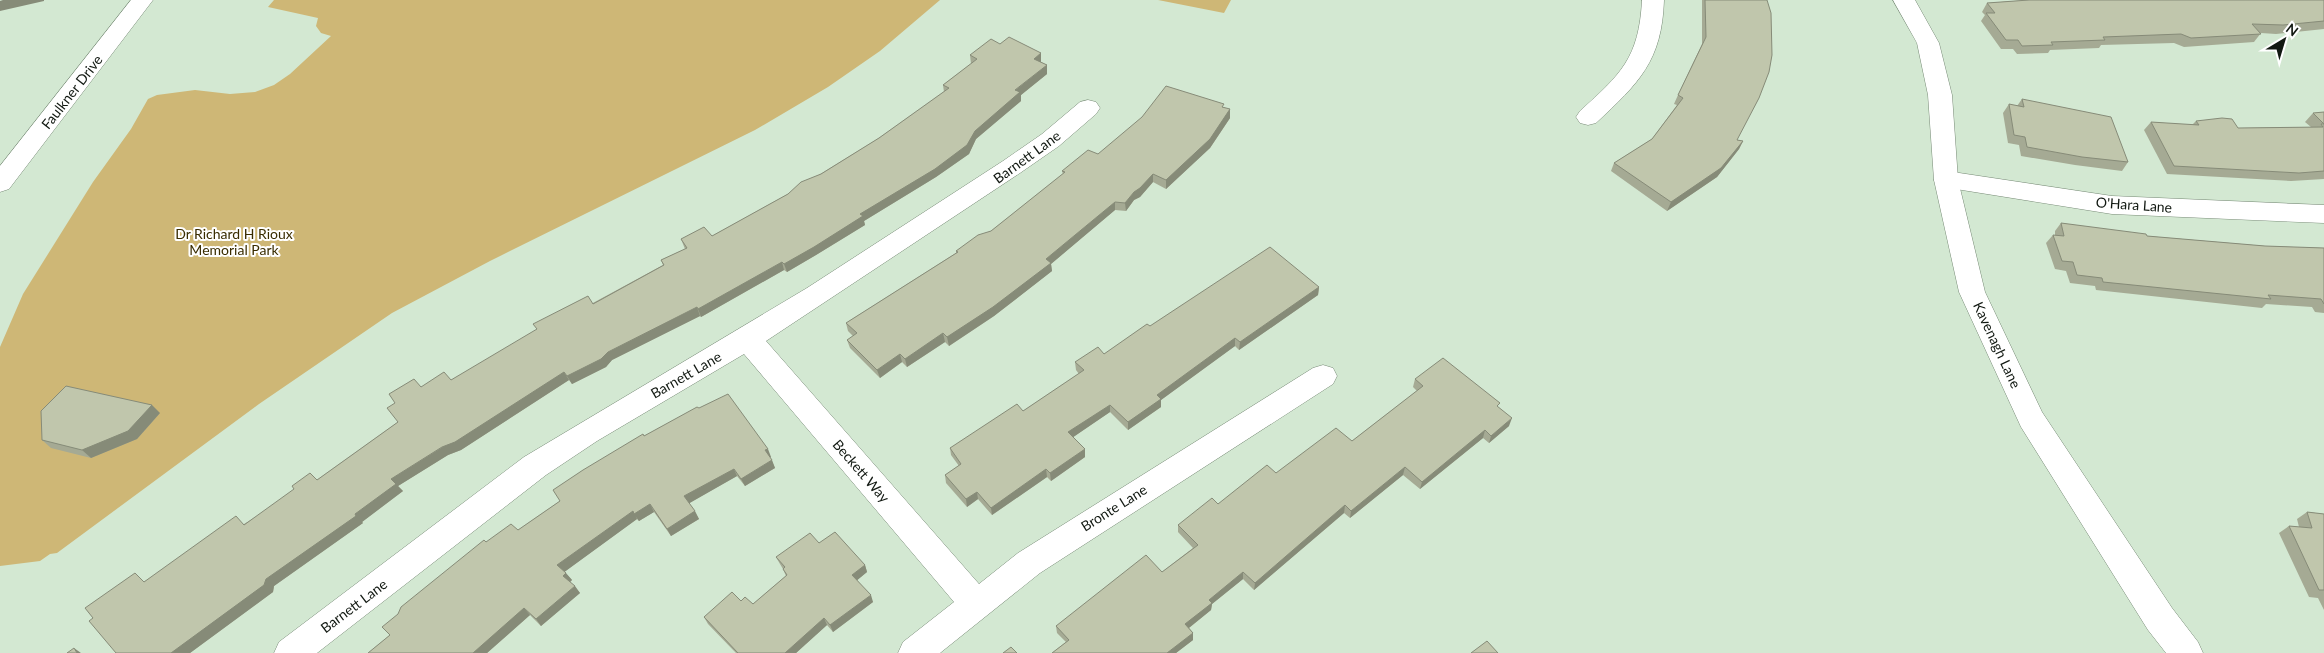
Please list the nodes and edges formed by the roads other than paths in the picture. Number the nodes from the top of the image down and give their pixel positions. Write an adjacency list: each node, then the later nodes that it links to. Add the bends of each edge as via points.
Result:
1 (142, 0): 7 (street, Faulkner Drive)
2 (1653, 0): 5 (street, via 1654,21 1646,50 1631,78)
3 (1904, 0): 6 (street, Kavenagh Lane, via 1928,42 1940,95)
4 (1088, 108): 9 (street, Barnett Lane, via 1038,151 1001,177)
5 (1588, 117)
6 (1946, 180): 8 (street, O'Hara Lane, via 2112,205); 14 (street, Kavenagh Lane, via 1972,292 2030,418)
7 (0, 183)
8 (2324, 214)
9 (747, 338): 11 (street, Beckett Way); 12 (street, Barnett Lane, via 574,439)
10 (1323, 376): 11 (street, Bronte Lane, via 1028,563)
11 (976, 604): 13 (street, Bronte Lane)
12 (291, 653)
13 (915, 653)
14 (2186, 653)

